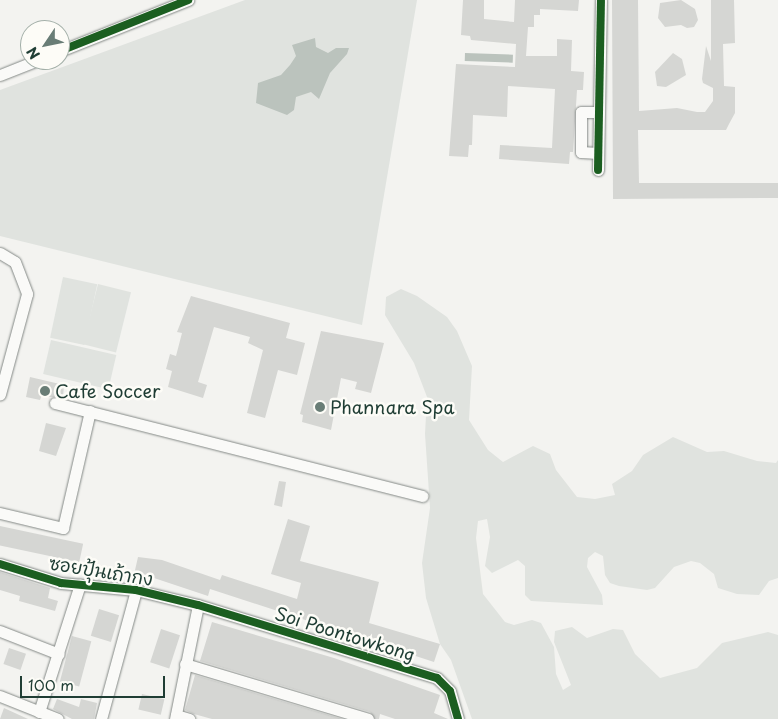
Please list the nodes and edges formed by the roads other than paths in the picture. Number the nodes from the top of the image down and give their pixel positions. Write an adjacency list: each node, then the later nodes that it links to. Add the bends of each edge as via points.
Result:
1 (188, 0): 3 (street)
2 (601, 0): 6 (street)
3 (70, 47)
4 (20, 67): 5 (street)
5 (0, 75)
6 (599, 112): 7 (street); 7 (street, via 581,112 581,152)
7 (598, 153): 8 (street)
8 (598, 170)
9 (0, 253): 10 (street, via 15,262 27,294)
10 (0, 394)
11 (55, 403): 12 (street)
12 (90, 410): 13 (street); 14 (street, via 63,528)
13 (422, 496)
14 (0, 513)
15 (0, 564): 16 (street, ซอยปุ้นเถ้ากง, via 60,582)
16 (80, 584): 17 (street, ซอยปุ้นเถ้ากง); 20 (street)
17 (136, 590): 18 (street, ซอยปุ้นเถ้ากง); 26 (street)
18 (198, 605): 21 (street); 29 (street, Soi Poontowkong, via 437,678 450,691)
19 (0, 631): 20 (street)
20 (59, 654): 23 (street)
21 (185, 664): 24 (street); 28 (street)
22 (0, 696): 23 (street)
23 (39, 712): 25 (street)
24 (175, 717): 27 (street)
25 (58, 719)
26 (101, 719)
27 (189, 719)
28 (368, 719)
29 (458, 719)

